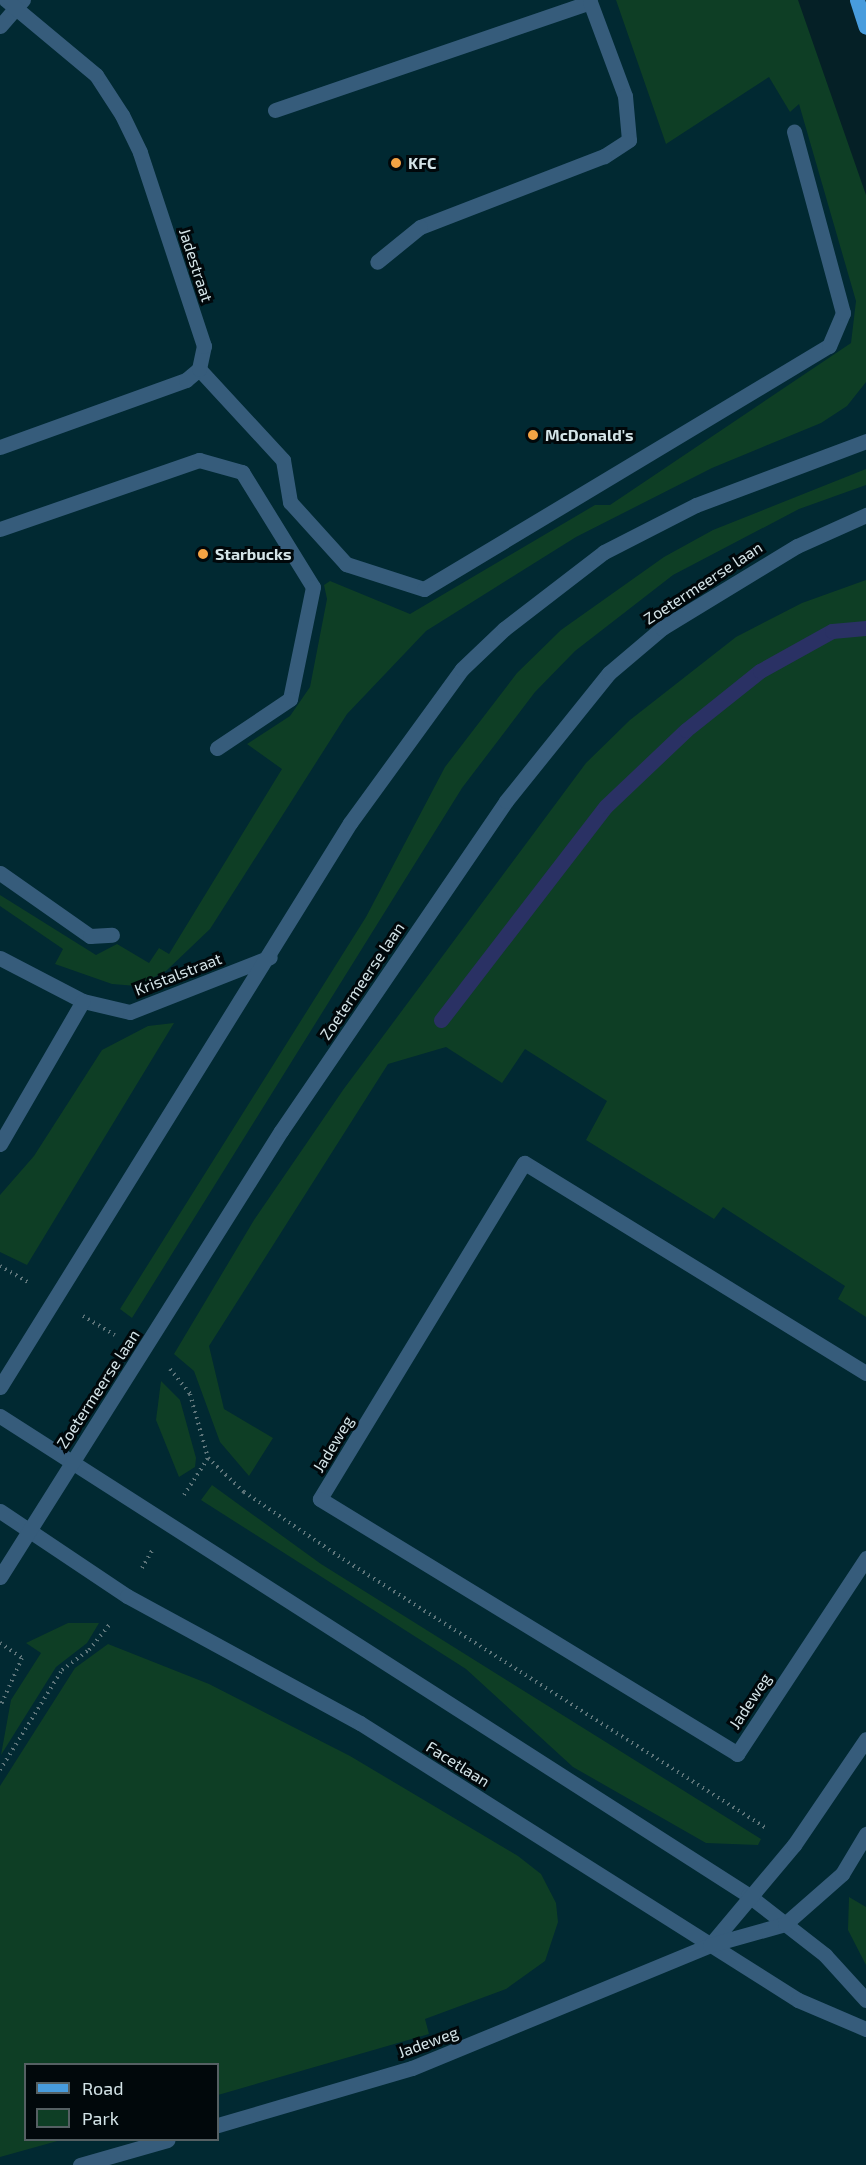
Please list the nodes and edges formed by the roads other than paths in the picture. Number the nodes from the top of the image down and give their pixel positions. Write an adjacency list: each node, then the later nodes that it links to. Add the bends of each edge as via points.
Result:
1 (857, 0): 4 (main road)
2 (14, 3): 3 (street); 8 (street, Jadestraat, via 96,75 122,115 140,152 204,346)
3 (0, 26)
4 (866, 27)
5 (275, 110): 7 (street, via 590,2 625,96 629,140 604,156 420,227)
6 (794, 132): 8 (street, via 843,313 829,346 424,589 346,564 290,502 284,460)
7 (377, 262)
8 (199, 369): 10 (street, via 147,396)
9 (866, 441): 16 (street, via 696,505 604,552 504,629 462,669 406,741)
10 (0, 447)
11 (866, 515): 23 (street, Zoetermeerse laan, via 797,546 662,628 609,673 506,801 287,1121)
12 (0, 529): 13 (street, via 199,460 242,472 313,587 290,699)
13 (217, 748)
14 (0, 873): 15 (street, via 90,936)
15 (112, 934)
16 (270, 957): 18 (street, Kristalstraat, via 130,1012); 21 (street)
17 (0, 958): 18 (street, Kristalstraat)
18 (83, 1001): 19 (street)
19 (0, 1144)
20 (866, 1373): 26 (street, Jadeweg, via 524,1163 320,1499 737,1754)
21 (0, 1387)
22 (0, 1416): 23 (street)
23 (70, 1466): 25 (street, Zoetermeerse laan); 30 (street)
24 (0, 1511): 25 (street, Facetlaan)
25 (30, 1531): 27 (street, Zoetermeerse laan); 32 (street, Facetlaan, via 127,1596 360,1723)
26 (866, 1558)
27 (0, 1577)
28 (866, 1739): 30 (street, via 794,1845)
29 (866, 1834): 31 (street, Jadeweg, via 842,1874)
30 (748, 1895): 31 (street); 32 (street)
31 (785, 1924): 32 (street, Jadeweg); 33 (street, via 825,1954)
32 (710, 1945): 34 (street, Facetlaan, via 798,2000); 35 (street, Jadeweg, via 412,2068)
33 (866, 2000)
34 (866, 2029)
35 (219, 2125)
36 (160, 2141): 37 (street)
37 (80, 2165)

